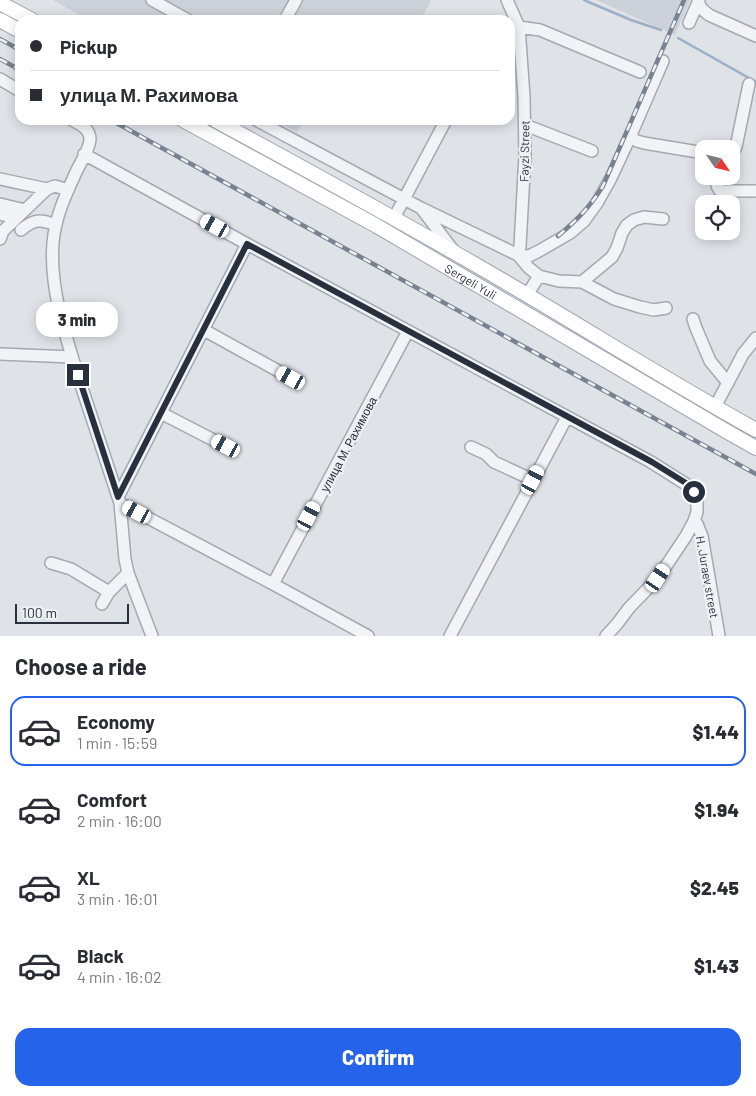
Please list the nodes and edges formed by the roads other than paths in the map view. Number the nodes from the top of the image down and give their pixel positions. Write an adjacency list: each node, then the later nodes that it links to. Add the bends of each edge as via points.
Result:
1 (152, 0): 7 (street)
2 (296, 0): 8 (street)
3 (507, 0): 9 (street, Fayzi Street)
4 (698, 1): 12 (street); 15 (street, via 709,15)
5 (0, 3): 6 (main road)
6 (23, 15)
7 (179, 15)
8 (288, 15)
9 (514, 15)
10 (515, 18): 13 (street, Fayzi Street)
11 (0, 20): 14 (main road)
12 (689, 22)
13 (519, 27): 17 (street, via 540,30); 26 (street, Fayzi Street)
14 (15, 28)
15 (756, 36)
16 (663, 61): 27 (street)
17 (640, 72)
18 (0, 79): 20 (street)
19 (749, 84): 28 (street)
20 (15, 87)
21 (81, 125): 31 (street, via 89,134)
22 (192, 125): 69 (main road, Sergeli Yuli, via 385,230)
23 (225, 125): 43 (main road, Sergeli Yuli)
24 (265, 125): 37 (street)
25 (443, 125): 37 (street)
26 (525, 125): 29 (street); 50 (street, Fayzi Street, via 526,155)
27 (630, 137): 30 (street); 50 (street, via 611,178 584,221 539,251 528,256)
28 (738, 140)
29 (592, 151)
30 (695, 151)
31 (84, 154): 35 (street); 48 (street)
32 (0, 178): 34 (street)
33 (717, 185): 36 (street, via 720,191)
34 (47, 188): 35 (street, via 55,186); 40 (street)
35 (68, 190): 45 (street)
36 (755, 191)
37 (404, 199): 39 (street); 43 (street)
38 (0, 204): 40 (street)
39 (421, 208): 49 (street); 50 (street)
40 (25, 210): 42 (street)
41 (0, 214): 42 (street)
42 (16, 218): 47 (street)
43 (394, 218): 49 (main road, Sergeli Yuli)
44 (662, 219): 52 (street, via 644,217 627,224 612,257)
45 (56, 225): 46 (street, via 41,220); 60 (street, via 53,244 57,302)
46 (21, 230)
47 (0, 239)
48 (247, 244): 56 (street); 57 (street)
49 (455, 253): 53 (main road, Sergeli Yuli)
50 (518, 254): 51 (street)
51 (539, 276): 52 (street); 53 (street)
52 (582, 282): 54 (street, via 614,299 654,310)
53 (527, 295): 63 (main road, Sergeli Yuli)
54 (666, 308)
55 (693, 319): 62 (street, via 710,361)
56 (204, 330): 61 (street); 64 (street)
57 (408, 331): 65 (street); 75 (street, улица М. Рахимова)
58 (756, 338): 62 (street, via 743,354)
59 (0, 354): 60 (street)
60 (72, 357): 71 (street)
61 (291, 378)
62 (728, 383): 63 (street)
63 (715, 406): 66 (main road, Sergeli Yuli)
64 (161, 413): 67 (street); 71 (street)
65 (567, 417): 70 (street); 72 (street, via 689,485 697,500)
66 (756, 430)
67 (226, 446)
68 (471, 447): 70 (street)
69 (756, 448)
70 (533, 480): 80 (street)
71 (119, 500): 74 (street); 75 (street)
72 (694, 521): 81 (street, via 658,578); 82 (street, H. Juraev street, via 702,536)
73 (51, 563): 76 (street, via 71,569)
74 (128, 574): 76 (street); 78 (street)
75 (273, 584): 79 (street)
76 (109, 592): 77 (street)
77 (102, 604)
78 (152, 636)
79 (368, 636)
80 (450, 636)
81 (606, 636)
82 (719, 636)

